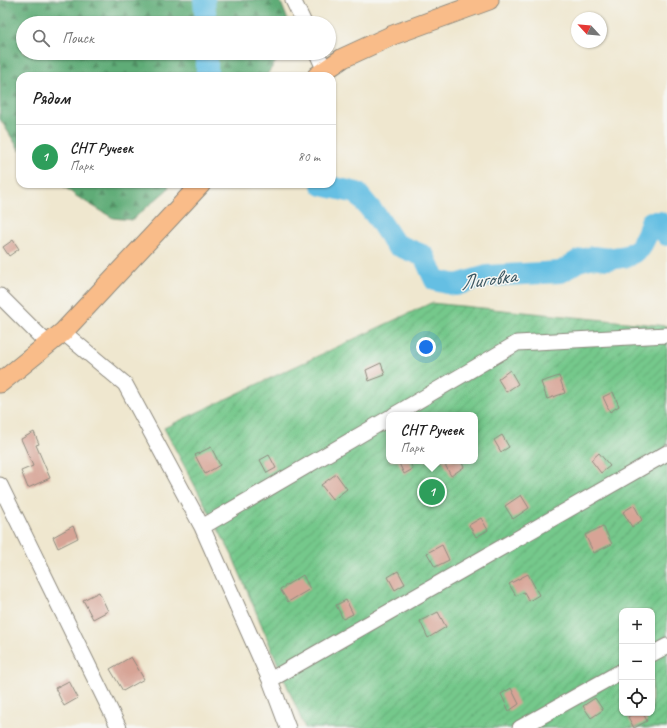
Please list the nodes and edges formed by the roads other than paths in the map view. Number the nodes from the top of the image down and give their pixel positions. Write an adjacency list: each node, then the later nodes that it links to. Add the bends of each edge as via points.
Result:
1 (293, 0): 3 (street)
2 (489, 0): 6 (main road, via 393,36 343,58)
3 (301, 16)
4 (318, 60): 5 (street)
5 (321, 72)
6 (322, 72)
7 (197, 188): 9 (main road)
8 (0, 296): 11 (street)
9 (63, 332): 11 (main road); 17 (street, via 125,384)
10 (667, 335): 13 (street, via 517,343)
11 (48, 344): 12 (main road)
12 (0, 383)
13 (399, 412)
14 (386, 420): 17 (street)
15 (667, 453): 21 (street)
16 (0, 485): 22 (street)
17 (202, 527): 21 (street)
18 (667, 646): 19 (street)
19 (655, 652)
20 (619, 673): 24 (street)
21 (270, 680): 23 (street)
22 (119, 728)
23 (288, 728)
24 (520, 728)

